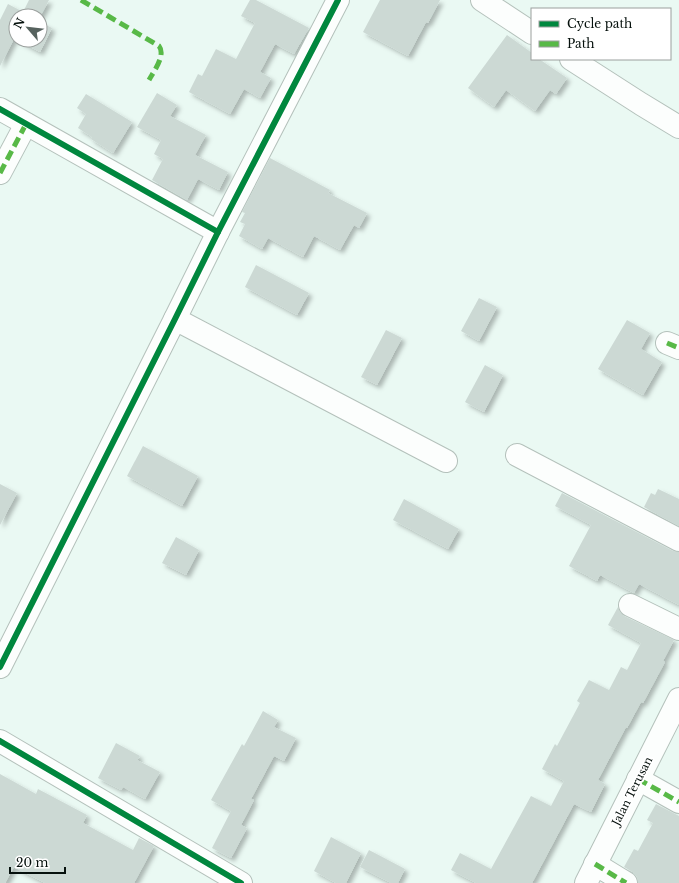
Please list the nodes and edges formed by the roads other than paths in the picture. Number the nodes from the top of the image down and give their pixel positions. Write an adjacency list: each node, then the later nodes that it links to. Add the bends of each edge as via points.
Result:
1 (338, 0): 9 (street)
2 (482, 0): 3 (street)
3 (531, 32)
4 (573, 60): 7 (street)
5 (0, 109): 6 (street)
6 (26, 124): 8 (street); 9 (street)
7 (679, 127)
8 (0, 174)
9 (218, 232): 10 (street)
10 (175, 319): 12 (street); 16 (street)
11 (518, 455): 13 (street)
12 (446, 461)
13 (679, 540)
14 (630, 605): 15 (street)
15 (679, 629)
16 (0, 667)
17 (679, 699): 19 (street, Jalan Terusan)
18 (0, 741): 22 (street)
19 (638, 779): 20 (street); 21 (street, Jalan Terusan)
20 (679, 802)
21 (595, 864): 23 (street, Jalan Terusan); 24 (street)
22 (241, 883)
23 (586, 883)
24 (626, 883)

